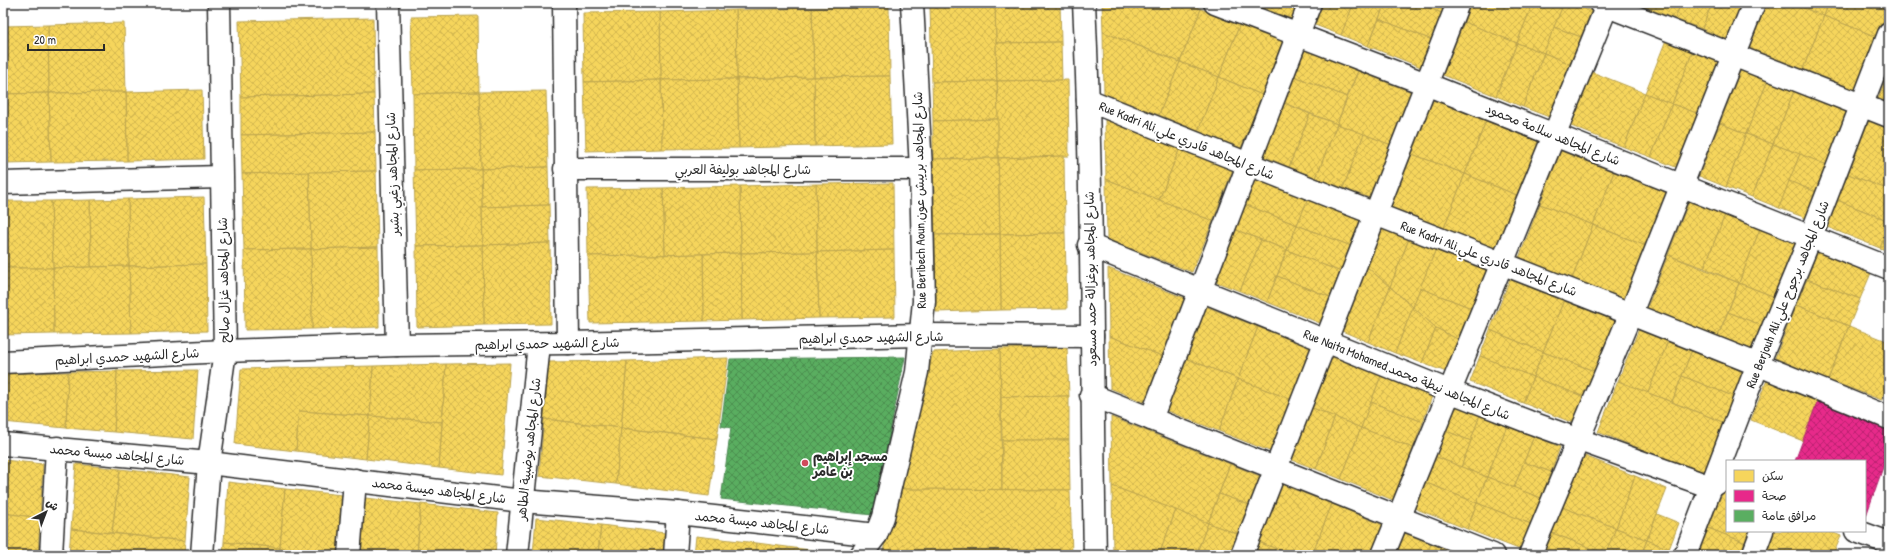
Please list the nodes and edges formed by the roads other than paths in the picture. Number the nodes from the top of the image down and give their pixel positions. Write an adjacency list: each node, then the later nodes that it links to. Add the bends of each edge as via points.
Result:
1 (219, 3): 22 (street, شارع المجاهد غزال صالح)
2 (388, 3): 37 (street, شارع المجاهد زغبي بشير)
3 (564, 3): 20 (street)
4 (912, 3): 21 (street, Rue Beribech Aoun,شارع المجاهد بريبش عون)
5 (1084, 3): 15 (street, شارع المجاهد بوغزالة حمد مسعود)
6 (1215, 3): 12 (street, شارع المجاهد سلامة محمود)
7 (1310, 3): 12 (street)
8 (1458, 3): 14 (street)
9 (1754, 3): 13 (street)
10 (1605, 4): 13 (street); 18 (street)
11 (1889, 34): 16 (street, Rue Berjouh Ali,شارع المجاهد برجوح علي)
12 (1297, 35): 14 (street, شارع المجاهد سلامة محمود); 19 (street)
13 (1733, 54): 16 (street); 24 (street)
14 (1426, 84): 18 (street, شارع المجاهد سلامة محمود); 25 (street)
15 (1088, 100): 19 (street, Rue Kadri Ali,شارع المجاهد قادري علي); 27 (street, شارع المجاهد بوغزالة حمد مسعود)
16 (1861, 104): 17 (street); 26 (street, Rue Berjouh Ali,شارع المجاهد برجوح علي)
17 (1889, 116)
18 (1555, 135): 24 (street, شارع المجاهد سلامة محمود); 28 (street)
19 (1247, 164): 25 (street, Rue Kadri Ali,شارع المجاهد قادري علي); 30 (street)
20 (565, 169): 21 (street, شارع المجاهد بوليفة العربي); 35 (street)
21 (921, 169): 32 (street, Rue Beribech Aoun,شارع المجاهد بريبش عون, via 924,301)
22 (221, 177): 23 (street); 38 (street, شارع المجاهد غزال صالح)
23 (3, 183)
24 (1683, 185): 26 (street, شارع المجاهد سلامة محمود); 31 (street)
25 (1375, 214): 28 (street, Rue Kadri Ali,شارع المجاهد قادري علي); 34 (street)
26 (1811, 236): 29 (street, شارع المجاهد سلامة محمود); 40 (street, Rue Berjouh Ali,شارع المجاهد برجوح علي)
27 (1089, 245): 30 (street, Rue Naita Mohamed,شارع المجاهد نيطة محمد); 33 (street, شارع المجاهد بوغزالة حمد مسعود)
28 (1503, 264): 31 (street, Rue Kadri Ali,شارع المجاهد قادري علي); 41 (street)
29 (1889, 268)
30 (1199, 290): 34 (street, Rue Naita Mohamed,شارع المجاهد نيطة محمد); 44 (street)
31 (1631, 313): 40 (street, Rue Kadri Ali,شارع المجاهد قادري علي); 45 (street)
32 (920, 335): 33 (street, شارع الشهيد حمدي ابراهيم); 35 (street, شارع الشهيد حمدي ابراهيم); 59 (street, Rue Beribech Aoun,شارع المجاهد بريبش عون, via 917,372 883,517)
33 (1092, 336): 42 (street, شارع المجاهد بوغزالة حمد مسعود)
34 (1324, 341): 41 (street, Rue Naita Mohamed,شارع المجاهد نيطة محمد); 51 (street)
35 (568, 343): 36 (street, شارع الشهيد حمدي ابراهيم)
36 (539, 344): 37 (street, شارع الشهيد حمدي ابراهيم); 54 (street, شارع المجاهد بوضبية الطاهر)
37 (397, 345): 38 (street, شارع الشهيد حمدي ابراهيم)
38 (225, 351): 39 (street, شارع الشهيد حمدي ابراهيم); 50 (street, شارع المجاهد غزال صالح)
39 (3, 362)
40 (1758, 364): 43 (street, Rue Kadri Ali,شارع المجاهد قادري علي); 48 (street, Rue Berjouh Ali,شارع المجاهد برجوح علي)
41 (1449, 391): 45 (street, Rue Naita Mohamed,شارع المجاهد نيطة محمد); 56 (street)
42 (1091, 395): 44 (street); 67 (street, شارع المجاهد بوغزالة حمد مسعود)
43 (1889, 418)
44 (1151, 419): 51 (street)
45 (1578, 439): 53 (street, Rue Naita Mohamed,شارع المجاهد نيطة محمد); 71 (street)
46 (3, 444): 47 (street, شارع المجاهد ميسة محمد)
47 (57, 448): 50 (street, شارع المجاهد ميسة محمد); 61 (street)
48 (1727, 460)
49 (1726, 462): 53 (street, Rue Berjouh Ali,شارع المجاهد برجوح علي)
50 (209, 463): 52 (street, شارع المجاهد ميسة محمد); 62 (street, شارع المجاهد غزال صالح)
51 (1275, 468): 56 (street); 68 (street)
52 (355, 480): 54 (street, شارع المجاهد ميسة محمد); 63 (street)
53 (1719, 484): 72 (street, Rue Berjouh Ali,شارع المجاهد برجوح علي)
54 (522, 501): 55 (street, شارع المجاهد ميسة محمد); 64 (street, شارع المجاهد بوضبية الطاهر)
55 (678, 513): 59 (street, شارع المجاهد ميسة محمد); 65 (street)
56 (1398, 517): 69 (street); 70 (street)
57 (1762, 532): 73 (street)
58 (1859, 532): 60 (street)
59 (876, 535): 66 (street, Rue Beribech Aoun,شارع المجاهد بريبش عون)
60 (1889, 543)
61 (51, 555)
62 (202, 555)
63 (348, 555)
64 (517, 555)
65 (676, 555)
66 (861, 555)
67 (1095, 555)
68 (1242, 555)
69 (1383, 555)
70 (1493, 555)
71 (1530, 555)
72 (1685, 555)
73 (1753, 555)

